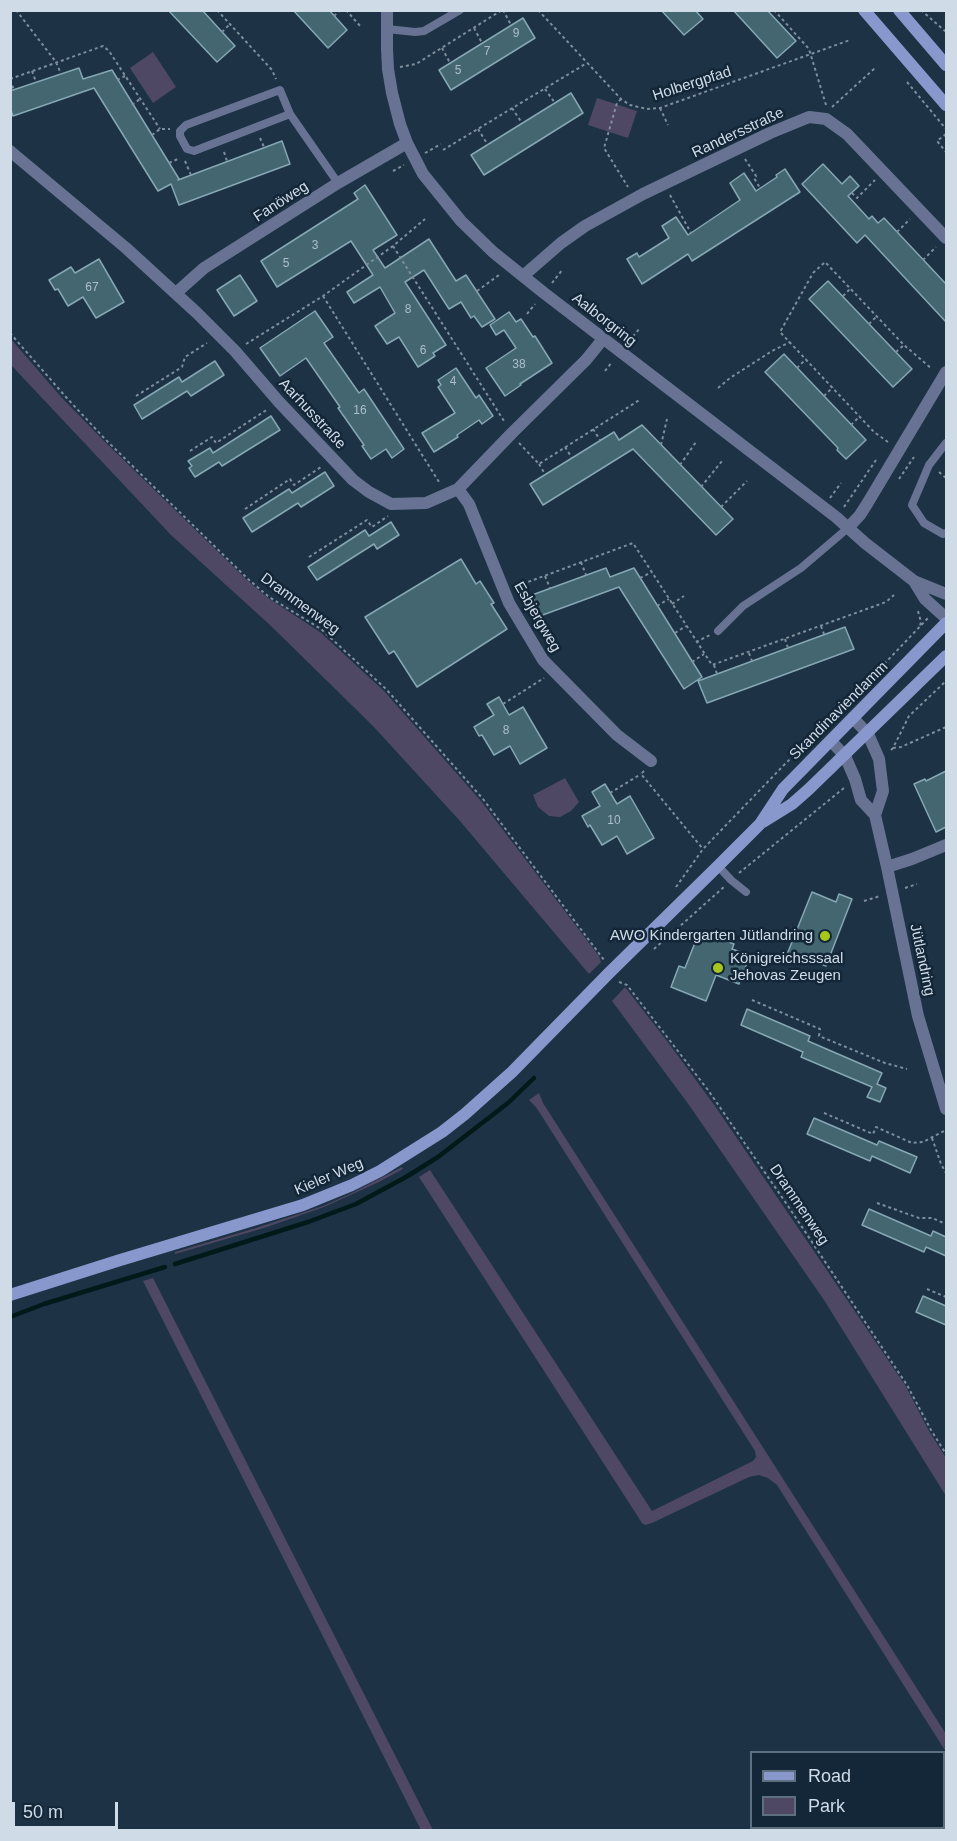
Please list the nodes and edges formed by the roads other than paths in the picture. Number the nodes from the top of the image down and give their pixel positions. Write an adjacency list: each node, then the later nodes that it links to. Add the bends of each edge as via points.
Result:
1 (387, 10): 5 (street, Aalborgring)
2 (460, 10): 5 (lane, via 424,31)
3 (864, 10): 9 (street)
4 (899, 10): 6 (street)
5 (387, 29): 11 (street, Aalborgring, via 388,69)
6 (926, 42): 7 (street); 8 (street)
7 (946, 50)
8 (946, 65)
9 (946, 105)
10 (290, 114): 10 (lane, via 280,90 186,125 180,136 184,145 194,151); 13 (lane)
11 (407, 143): 13 (street, Fanöweg); 15 (street, Aalborgring, via 423,174 454,212)
12 (10, 151): 16 (street, Aarhusstraße)
13 (338, 183): 16 (street, Fanöweg, via 204,268)
14 (946, 238): 15 (street, Randersstraße, via 847,134 826,119 809,117 585,226)
15 (523, 276): 17 (street, Aalborgring)
16 (176, 293): 20 (street, Aarhusstraße, via 219,334 353,480 369,492 391,504 426,503)
17 (603, 339): 20 (street); 21 (street, Aalborgring)
18 (945, 375): 21 (street, via 860,515)
19 (946, 443): 22 (lane, via 928,465 912,505 924,523)
20 (452, 492): 33 (street, Esbjergweg, via 469,504 512,610 543,660 617,735)
21 (848, 528): 23 (street, Aalborgring); 27 (lane, via 807,563 742,606)
22 (946, 533)
23 (914, 581): 24 (street, Aalborgring); 25 (street, Aalborgring, via 925,599)
24 (946, 594)
25 (946, 618)
26 (946, 623): 29 (street, Skandinaviendamm)
27 (718, 631)
28 (946, 656): 30 (street, Skandinaviendamm)
29 (853, 718): 30 (street, Jütlandring); 31 (street, Skandinaviendamm)
30 (868, 734): 32 (street, Skandinaviendamm); 34 (street, Jütlandring, via 879,759 883,791)
31 (831, 741): 32 (street, Jütlandring); 35 (street, Skandinaviendamm, via 780,791)
32 (845, 756): 34 (street, Jütlandring, via 861,800); 35 (street, Skandinaviendamm, via 792,804)
33 (651, 761)
34 (875, 815): 38 (street, Jütlandring)
35 (760, 824): 37 (street, Skandinaviendamm)
36 (946, 844): 38 (street)
37 (718, 866): 39 (lane); 40 (street, Skandinaviendamm)
38 (887, 867): 41 (street, Jütlandring, via 918,1016)
39 (746, 892)
40 (600, 982): 42 (street, Kieler Weg, via 487,1095 442,1132 380,1171 303,1205)
41 (946, 1109)
42 (10, 1295)

